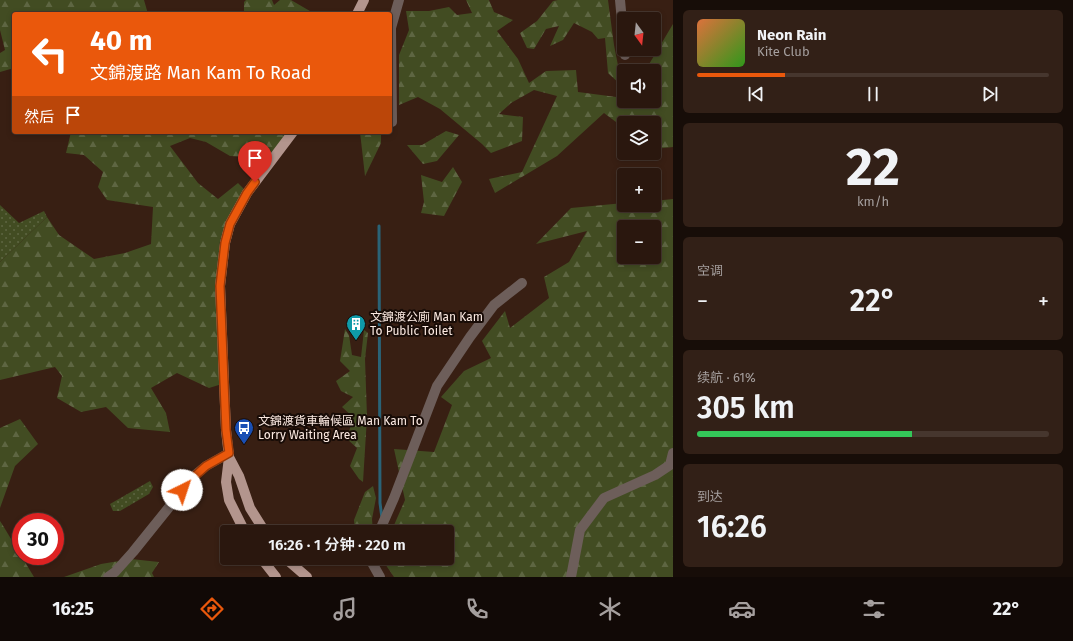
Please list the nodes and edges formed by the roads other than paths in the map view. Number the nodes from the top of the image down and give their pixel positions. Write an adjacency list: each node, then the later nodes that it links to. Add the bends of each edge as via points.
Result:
1 (364, 0): 4 (main road)
2 (400, 0): 6 (street)
3 (620, 0): 5 (street)
4 (358, 12)
5 (621, 12)
6 (392, 25)
7 (292, 134): 10 (main road, via 247,193 230,224 225,243 220,286)
8 (522, 283): 13 (street, via 494,305 437,386)
9 (673, 453): 21 (street, via 670,464 654,475 604,498 580,530)
10 (229, 455): 11 (main road, via 226,482 229,500); 12 (main road, via 250,508); 17 (street, via 206,466 196,475 133,552)
11 (242, 525)
12 (261, 525)
13 (382, 525)
14 (267, 565): 18 (main road)
15 (293, 565): 19 (main road)
16 (373, 565): 20 (street)
17 (108, 577)
18 (276, 577)
19 (307, 577)
20 (380, 577)
21 (571, 577)

